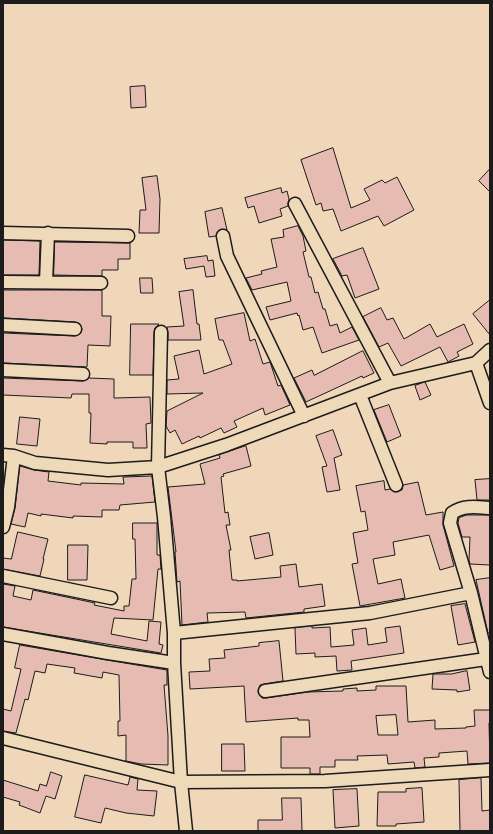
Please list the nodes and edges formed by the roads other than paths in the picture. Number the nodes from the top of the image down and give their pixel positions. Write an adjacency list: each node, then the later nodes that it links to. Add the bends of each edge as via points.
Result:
1 (295, 204): 16 (street)
2 (3, 233): 3 (street)
3 (48, 234): 4 (street); 7 (street)
4 (128, 236)
5 (223, 236): 19 (street, via 227,256)
6 (3, 282): 7 (street)
7 (46, 282): 8 (street)
8 (101, 283)
9 (3, 325): 10 (street)
10 (75, 329)
11 (161, 332): 21 (street)
12 (490, 350): 13 (street)
13 (476, 363): 16 (street); 18 (street)
14 (3, 370): 15 (street)
15 (83, 374)
16 (390, 383): 17 (street)
17 (360, 395): 19 (street); 22 (street)
18 (490, 403)
19 (304, 416): 21 (street)
20 (8, 455): 21 (street, via 35,463 108,470); 24 (street, via 8,507)
21 (158, 467): 28 (street)
22 (396, 485)
23 (490, 508): 26 (street, via 466,507 452,513 450,523)
24 (3, 527)
25 (3, 576): 27 (street)
26 (471, 593): 28 (street, via 370,613); 30 (street)
27 (111, 598)
28 (174, 633): 32 (street)
29 (3, 634): 32 (street)
30 (486, 640): 31 (street)
31 (486, 659): 33 (street); 34 (street)
32 (174, 663): 37 (street)
33 (490, 672)
34 (265, 691)
35 (3, 738): 37 (street)
36 (490, 770): 37 (street, via 325,781)
37 (182, 782): 38 (street)
38 (186, 831)

